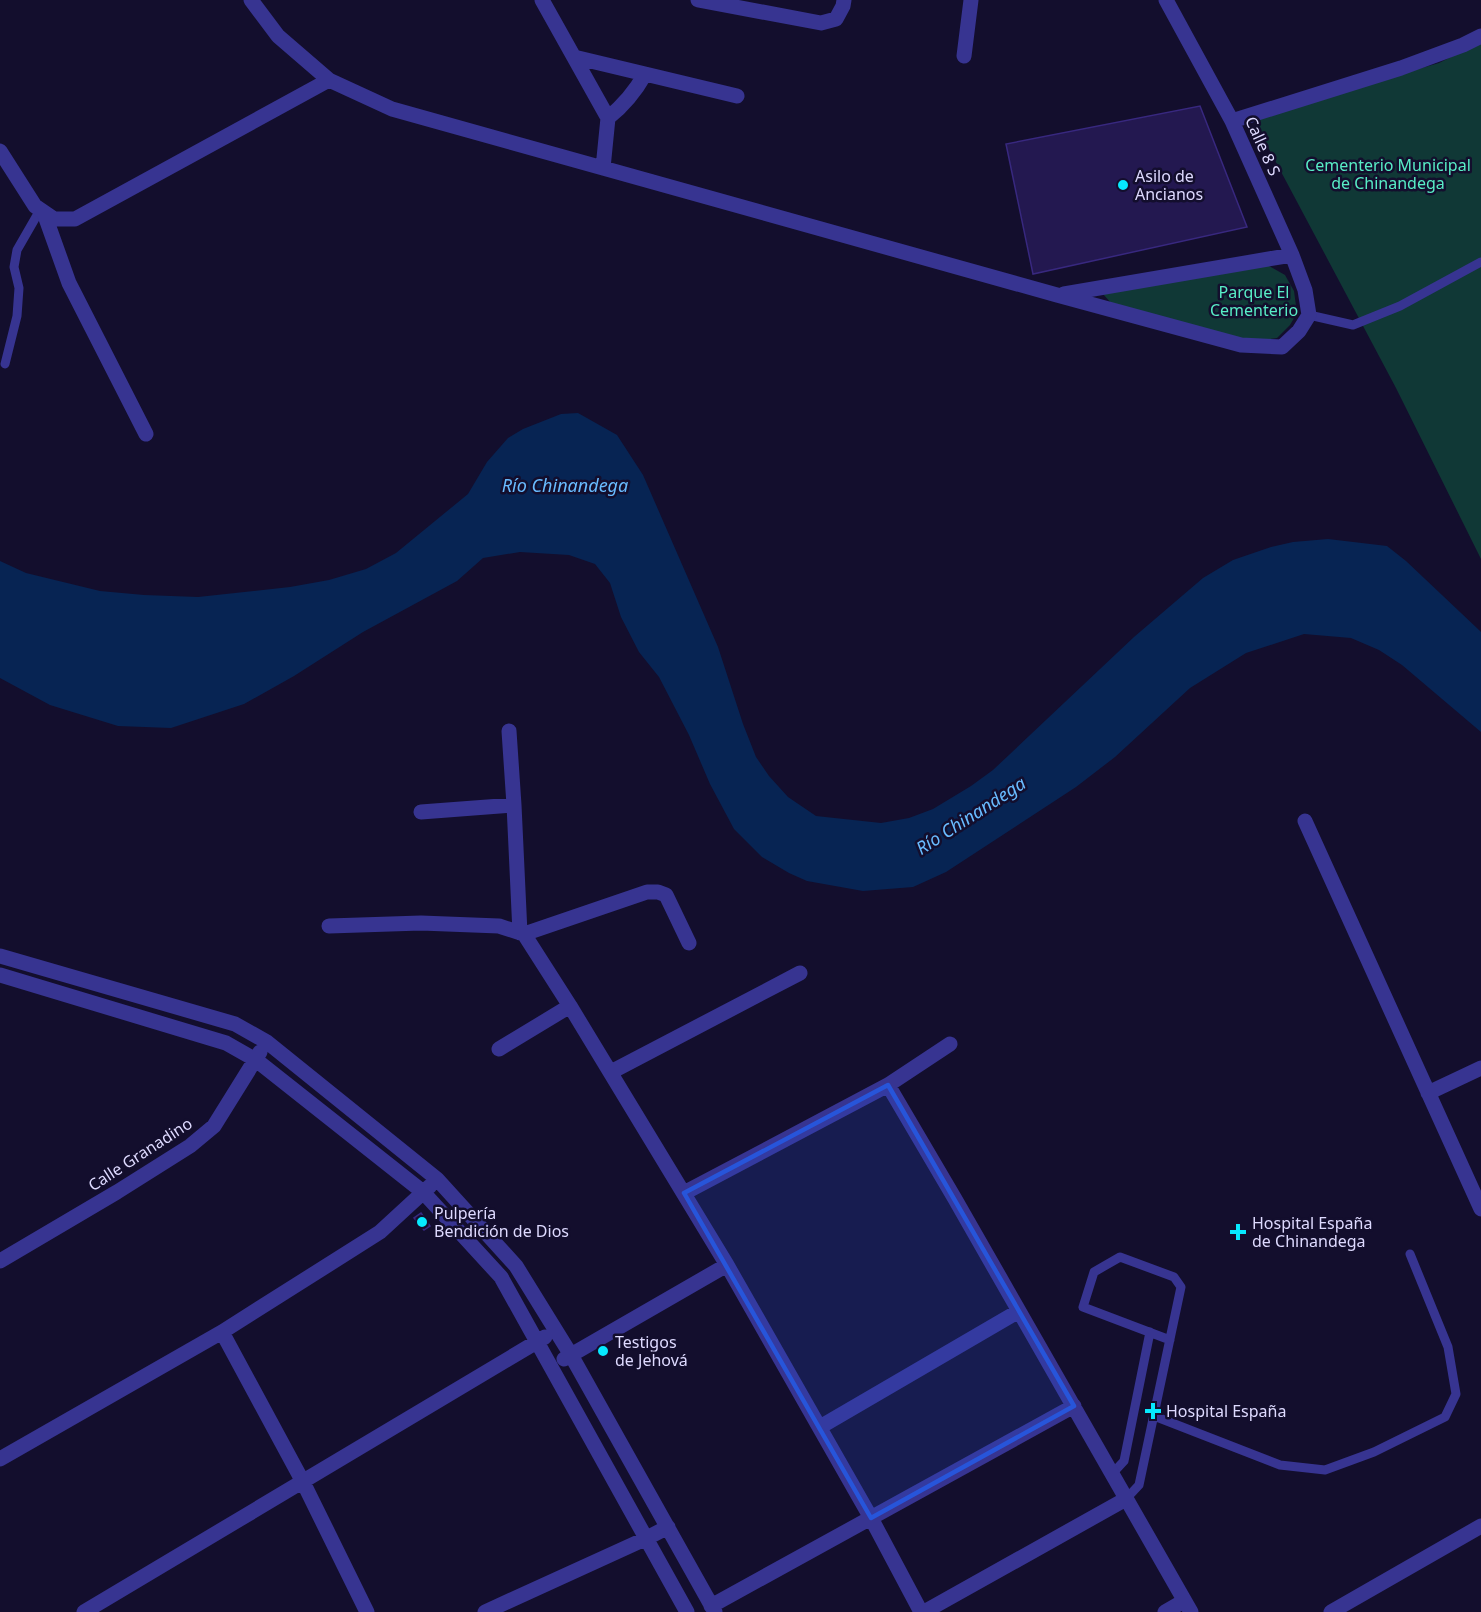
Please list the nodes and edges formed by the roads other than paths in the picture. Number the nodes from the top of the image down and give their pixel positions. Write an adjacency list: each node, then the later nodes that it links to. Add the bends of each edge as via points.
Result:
1 (251, 0): 11 (street, via 278,36)
2 (542, 0): 9 (street)
3 (698, 0): 4 (street, via 821,23 836,19)
4 (844, 0)
5 (971, 0): 8 (street)
6 (1166, 0): 14 (street, Calle 8 S)
7 (1481, 36): 14 (street, via 1401,68)
8 (964, 56)
9 (574, 57): 10 (street); 13 (street)
10 (645, 74): 12 (street); 13 (street, via 628,100)
11 (329, 80): 16 (street, via 392,109); 17 (street, via 75,219 54,219)
12 (737, 96)
13 (608, 118): 16 (street)
14 (1232, 121): 18 (street, Calle 8 S)
15 (2, 160): 17 (street)
16 (603, 168): 20 (street)
17 (42, 211): 22 (lane, via 17,250 17,316); 23 (street, via 69,283)
18 (1292, 255): 20 (street); 21 (street, Calle 8 S)
19 (1481, 262): 21 (lane, via 1400,306 1353,325)
20 (1057, 295): 21 (street, via 1241,345 1282,347)
21 (1309, 315)
22 (5, 364)
23 (146, 434)
24 (509, 731): 25 (street)
25 (514, 805): 26 (street); 29 (street)
26 (421, 812)
27 (1305, 821): 42 (street)
28 (330, 926): 29 (street, via 421,923 499,926)
29 (522, 933): 30 (street, via 647,892 658,892 666,895); 34 (street)
30 (689, 943)
31 (0, 956): 35 (street, via 235,1024)
32 (800, 974): 40 (street)
33 (0, 975): 38 (street, via 226,1043)
34 (570, 1006): 37 (street); 40 (street)
35 (267, 1042): 38 (street, Calle Granadino); 43 (street)
36 (950, 1044): 41 (street)
37 (499, 1049)
38 (256, 1060): 44 (street); 48 (street, Calle Granadino, via 214,1126 190,1146)
39 (1481, 1068): 42 (street)
40 (611, 1072): 45 (street)
41 (888, 1085): 45 (street); 50 (street)
42 (1428, 1093): 46 (street)
43 (437, 1179): 44 (street); 51 (street, via 516,1266)
44 (423, 1192): 52 (street, via 380,1232); 55 (street, via 501,1277)
45 (684, 1193): 49 (street)
46 (1481, 1209)
47 (1410, 1254): 59 (lane, via 1448,1347 1456,1394 1445,1417 1374,1452 1326,1470 1280,1465)
48 (0, 1261)
49 (727, 1264): 56 (street); 60 (street)
50 (1019, 1311): 58 (street); 60 (street)
51 (555, 1331): 55 (street); 56 (street)
52 (222, 1332): 61 (street); 63 (street)
53 (1149, 1332): 54 (lane); 54 (lane, via 1083,1307 1094,1272 1120,1257 1174,1276 1181,1287); 62 (lane, via 1124,1461)
54 (1170, 1340): 59 (lane)
55 (537, 1342): 57 (street); 63 (street)
56 (571, 1355): 57 (street); 67 (street)
57 (551, 1366): 68 (street)
58 (1074, 1406): 62 (street); 65 (street)
59 (1154, 1416): 64 (lane, via 1139,1485)
60 (820, 1427): 65 (street)
61 (0, 1459)
62 (1112, 1474): 64 (street)
63 (303, 1482): 71 (street); 72 (street)
64 (1126, 1499): 69 (street); 75 (street)
65 (871, 1518): 70 (street); 75 (street)
66 (1481, 1526): 77 (street)
67 (668, 1527): 68 (street); 70 (street)
68 (645, 1539): 73 (street); 74 (street)
69 (1187, 1607): 76 (street)
70 (713, 1609)
71 (84, 1612)
72 (367, 1612)
73 (485, 1612)
74 (687, 1612)
75 (923, 1612)
76 (1165, 1612)
77 (1331, 1612)

